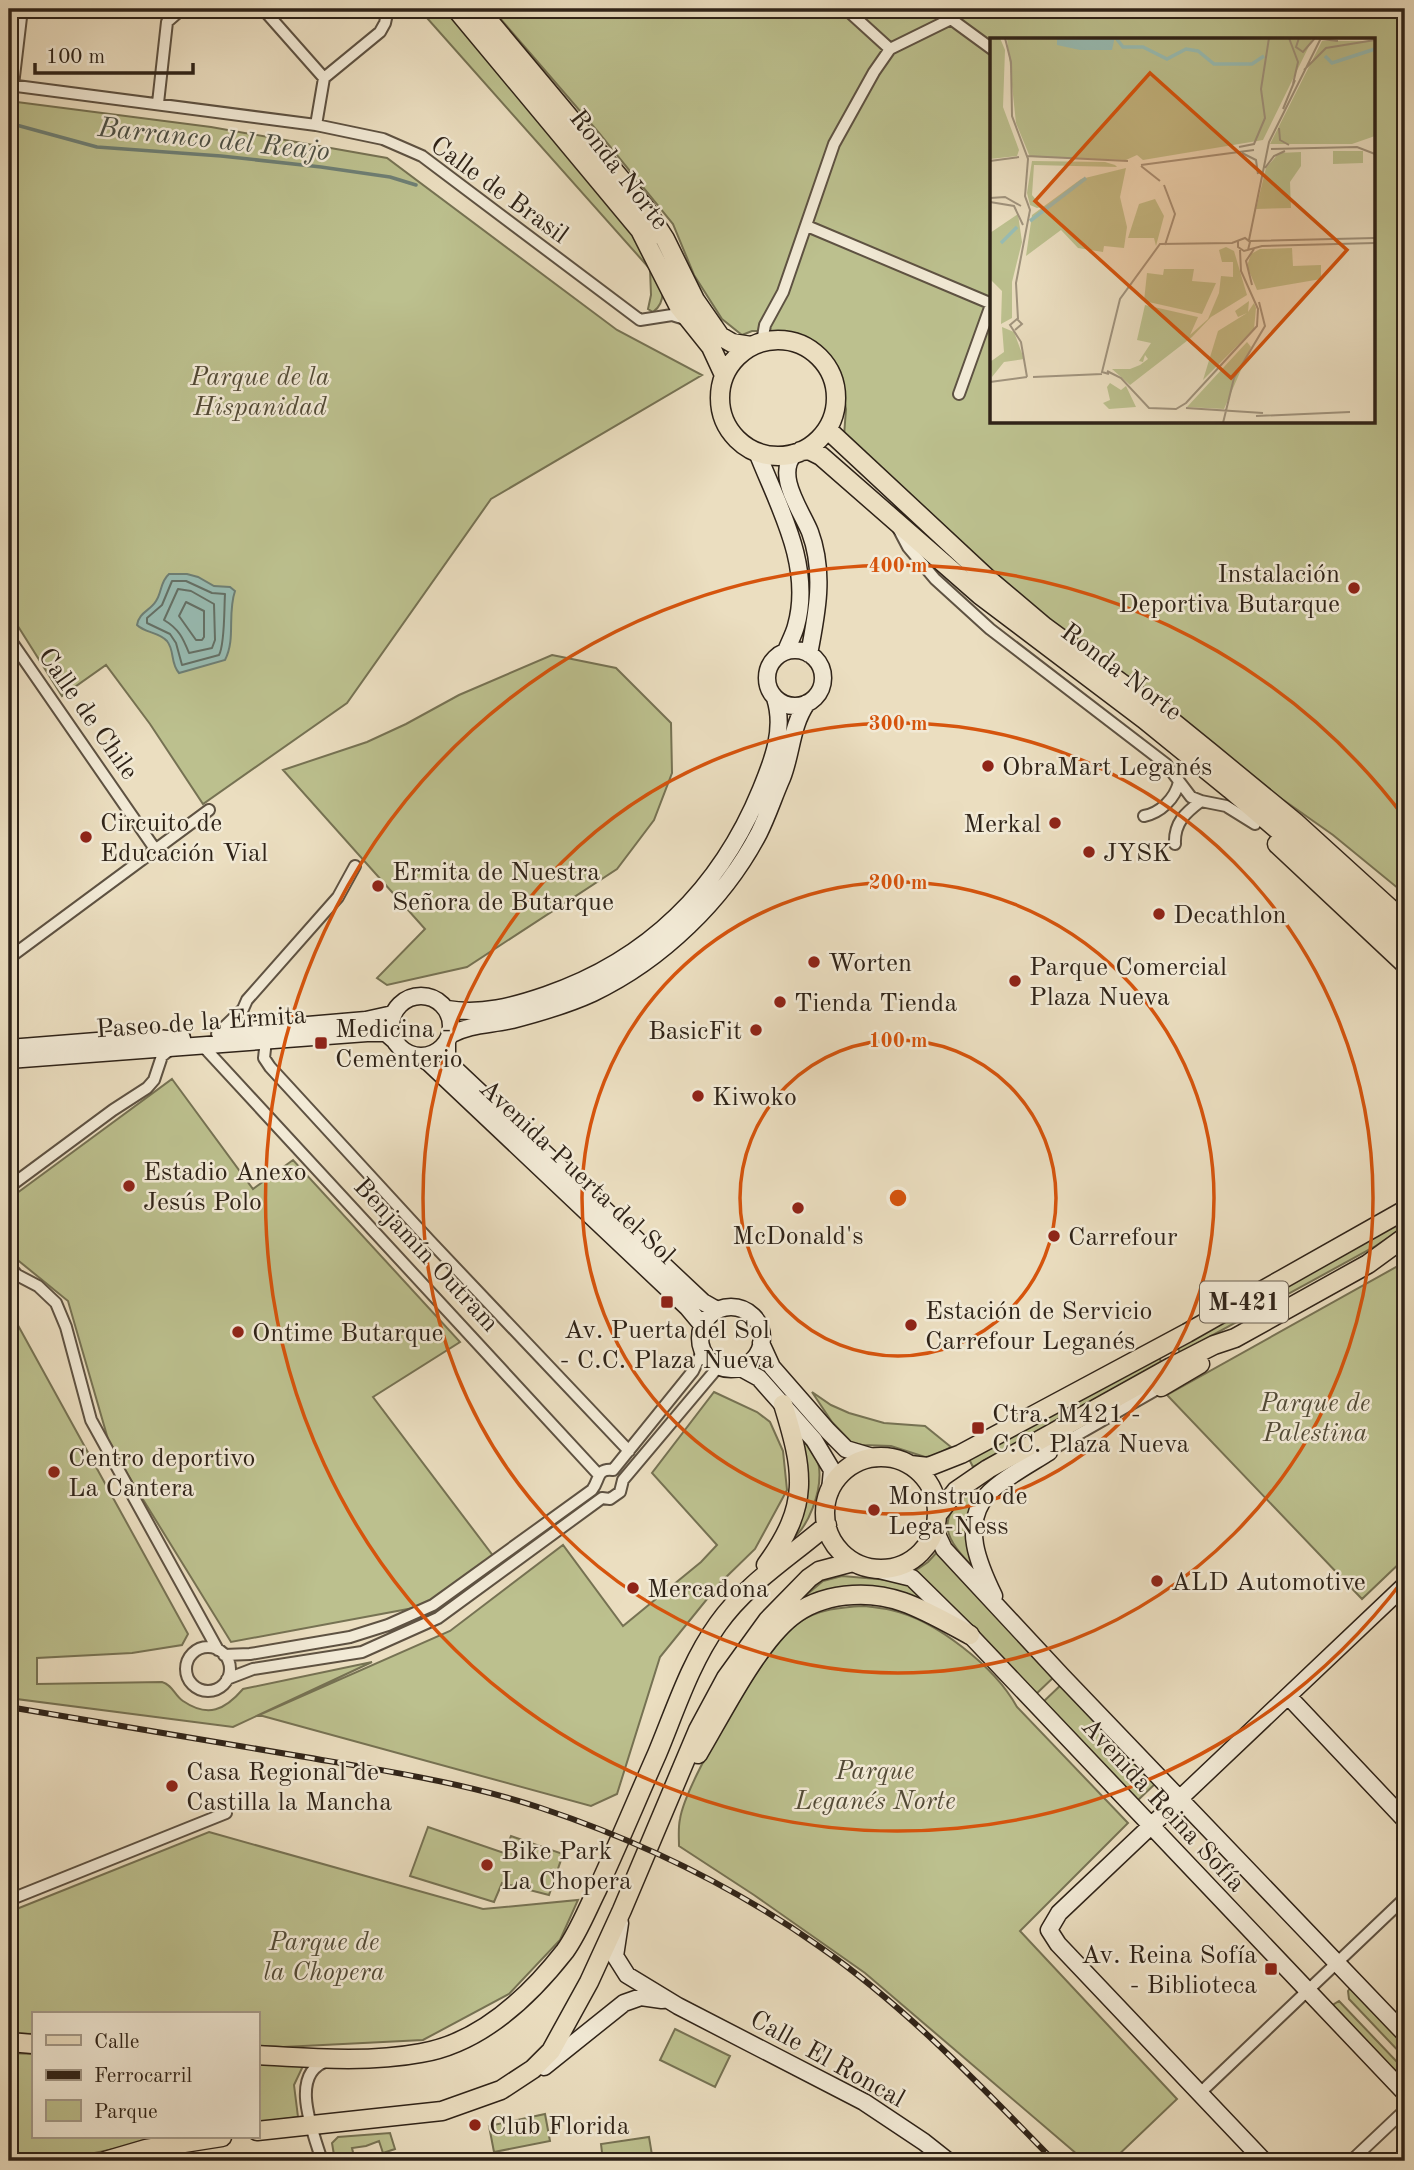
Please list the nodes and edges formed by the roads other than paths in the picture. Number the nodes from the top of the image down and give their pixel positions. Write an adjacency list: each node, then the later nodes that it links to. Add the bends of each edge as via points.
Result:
1 (22, 9): 13 (street)
2 (182, 9): 14 (street, via 167,22)
3 (263, 9): 12 (street)
4 (388, 9): 12 (street, via 380,32)
5 (456, 9): 17 (main road, Ronda Norte, via 640,230)
6 (480, 9): 22 (main road, Ronda Norte, via 645,208 720,336 732,343)
7 (846, 9): 11 (street)
8 (964, 9): 9 (street)
9 (951, 19): 10 (street); 11 (street)
10 (990, 48)
11 (890, 49): 16 (street, via 834,144)
12 (324, 78): 15 (street)
13 (11, 85): 14 (street, Calle de Brasil)
14 (158, 103): 15 (street, Calle de Brasil)
15 (316, 125): 20 (street, Calle de Brasil, via 383,139 422,156 618,305 640,320)
16 (807, 226): 18 (street); 22 (street, via 783,292)
17 (669, 288): 20 (street); 21 (main road, Ronda Norte)
18 (990, 302)
19 (990, 309): 24 (street)
20 (657, 317): 21 (street, Calle de Brasil, via 672,315)
21 (690, 321): 23 (main road, Ronda Norte, via 711,346)
22 (757, 344): 23 (main road, via 733,361); 25 (main road, Ronda Norte, via 796,342 824,362 836,393)
23 (724, 375): 26 (main road, Ronda Norte, via 720,397 724,420 737,439)
24 (959, 394)
25 (827, 429): 27 (main road); 39 (main road, Ronda Norte, via 1045,627 1158,710)
26 (757, 452): 27 (main road, Ronda Norte, via 776,456); 30 (main road, via 799,565 797,625)
27 (798, 452): 28 (main road, Ronda Norte, via 808,450 821,456); 32 (main road, via 786,468 818,564 819,599)
28 (893, 519): 31 (main road, Ronda Norte); 35 (street, via 915,555 962,604 1166,764)
29 (9, 638): 42 (street, Calle de Chile)
30 (786, 651): 32 (main road); 33 (main road, via 777,655 767,671 766,681)
31 (1055, 653): 40 (main road, via 1089,688); 47 (main road, Ronda Norte, via 1230,789)
32 (809, 654): 34 (main road, via 820,665 823,680 818,694)
33 (775, 698): 34 (main road, via 790,705); 52 (main road, via 779,732 747,823 688,906 651,941 565,988 498,1008)
34 (807, 703): 56 (main road, via 797,718 784,772 759,832 729,882 690,924 648,960 593,993 511,1020 463,1027)
35 (1179, 782): 36 (street); 38 (street, via 1158,812)
36 (1200, 801): 40 (street, via 1226,806); 41 (street, via 1178,824)
37 (209, 810): 42 (street)
38 (1144, 816)
39 (1295, 822): 44 (main road, Ronda Norte, via 1322,835); 46 (main road, Ronda Norte)
40 (1255, 824): 45 (main road)
41 (1175, 844)
42 (155, 849): 48 (street)
43 (355, 866): 51 (street, Paseo de la Ermita, via 338,897)
44 (1405, 905)
45 (1361, 922): 49 (main road); 50 (main road)
46 (1405, 922)
47 (1405, 944)
48 (9, 958)
49 (1405, 964)
50 (1405, 971)
51 (243, 1009): 54 (street, Paseo de la Ermita); 55 (street, Paseo de la Ermita)
52 (447, 1009): 53 (main road, via 434,998 416,996 402,1002); 56 (main road, via 452,1026)
53 (393, 1014): 54 (main road, Paseo de la Ermita); 57 (main road)
54 (264, 1034): 55 (main road, Paseo de la Ermita); 57 (main road, Paseo de la Ermita, via 386,1033); 81 (street, Benjamín Outram, via 264,1058 270,1067)
55 (224, 1036): 58 (main road, Paseo de la Ermita); 59 (main road, Paseo de la Ermita); 63 (street)
56 (449, 1038): 61 (main road, via 435,1053); 72 (main road, Avenida Puerta del Sol, via 451,1065 703,1302)
57 (394, 1040): 61 (main road)
58 (202, 1045): 60 (main road, Paseo de la Ermita); 63 (street, Benjamín Outram)
59 (9, 1048)
60 (171, 1049): 62 (main road, Paseo de la Ermita); 64 (street, via 162,1056 147,1088)
61 (418, 1056): 73 (main road, Avenida Puerta del Sol)
62 (9, 1060)
63 (222, 1066): 87 (street, Benjamín Outram)
64 (9, 1187)
65 (1405, 1198): 68 (main road)
66 (1405, 1210): 68 (main road, M-421)
67 (1405, 1237): 70 (main road, M-421)
68 (1357, 1238): 84 (main road, M-421, via 961,1454 928,1466)
69 (1405, 1250): 70 (main road)
70 (1368, 1264): 74 (main road, M-421)
71 (9, 1266): 99 (street, via 56,1303 92,1420)
72 (717, 1310): 73 (main road); 75 (main road, via 734,1307 749,1313 759,1326)
73 (702, 1325): 76 (main road)
74 (1236, 1338): 79 (main road, M-421); 85 (main road, M-421, via 1214,1345)
75 (761, 1343): 78 (main road, via 753,1359); 83 (main road, via 772,1367 846,1449)
76 (702, 1350): 77 (main road); 81 (street, via 693,1371)
77 (719, 1366): 78 (main road); 88 (street)
78 (739, 1367): 80 (main road, via 759,1378)
79 (1161, 1387): 82 (street, M-421)
80 (783, 1404): 90 (main road, via 827,1459 832,1470); 96 (main road, via 800,1473 797,1506 781,1546)
81 (629, 1451): 86 (street)
82 (1049, 1452): 85 (street, M-421, via 1031,1461); 98 (main road, via 987,1495 973,1529 979,1566)
83 (876, 1458): 84 (main road, M-421); 90 (main road, via 853,1465)
84 (910, 1465): 92 (main road, via 927,1482 936,1504)
85 (988, 1469): 92 (main road, M-421, via 956,1491)
86 (614, 1470): 87 (street); 88 (street)
87 (598, 1474): 89 (street)
88 (623, 1480): 91 (street, via 621,1492)
89 (595, 1486): 91 (street); 102 (street, via 433,1605 388,1625 350,1637 250,1654)
90 (830, 1491): 93 (main road)
91 (604, 1498): 103 (street, via 438,1618 362,1652 253,1669)
92 (936, 1523): 95 (main road, M-421, via 925,1549 907,1563); 98 (main road, Avenida Reina Sofía, via 944,1549)
93 (827, 1525): 94 (main road, via 841,1552); 96 (main road)
94 (853, 1562): 95 (main road, M-421); 105 (main road, via 809,1578 752,1639 706,1714)
95 (875, 1569): 100 (main road, Avenida Reina Sofía, via 912,1578)
96 (750, 1588): 120 (main road, via 718,1624 701,1652 604,1874 566,1949 497,2021 457,2043 423,2053)
97 (1403, 1593): 104 (main road)
98 (1001, 1611): 106 (main road, Avenida Reina Sofía)
99 (200, 1618): 101 (street); 102 (street)
100 (970, 1635): 105 (main road, via 885,1597 833,1597 804,1608 766,1645); 109 (main road, Avenida Reina Sofía)
101 (201, 1649): 102 (street); 103 (street, via 188,1660 190,1682 200,1690 213,1691)
102 (221, 1652): 103 (street, via 229,1666)
103 (227, 1679)
104 (1288, 1696): 106 (main road); 108 (main road)
105 (675, 1785): 112 (main road)
106 (1180, 1799): 109 (main road); 113 (main road, Avenida Reina Sofía)
107 (226, 1813): 111 (street)
108 (1405, 1820)
109 (1151, 1826): 114 (main road, Avenida Reina Sofía); 122 (main road, via 1059,1913 1049,1930)
110 (1405, 1898): 113 (street)
111 (9, 1900)
112 (622, 1910): 115 (main road, Calle El Roncal, via 615,1956 623,1970); 121 (main road, via 551,2051)
113 (1337, 1963): 114 (street); 116 (main road, Avenida Reina Sofía)
114 (1308, 1990): 122 (street); 123 (main road, Avenida Reina Sofía)
115 (678, 2006): 121 (main road, Calle El Roncal, via 640,1997 624,2003 535,2074); 130 (main road, Calle El Roncal, via 864,2102)
116 (1405, 2034)
117 (9, 2042): 118 (main road)
118 (32, 2044)
119 (259, 2055): 120 (main road)
120 (341, 2058): 125 (street, via 323,2063 309,2074 304,2088)
121 (502, 2090): 125 (main road, via 442,2111)
122 (1200, 2093): 131 (main road)
123 (1405, 2093)
124 (1405, 2110): 132 (street)
125 (311, 2125): 126 (main road); 129 (street)
126 (259, 2131)
127 (216, 2138): 128 (main road)
128 (105, 2161)
129 (322, 2161)
130 (948, 2161)
131 (1265, 2161)
132 (1351, 2161)

